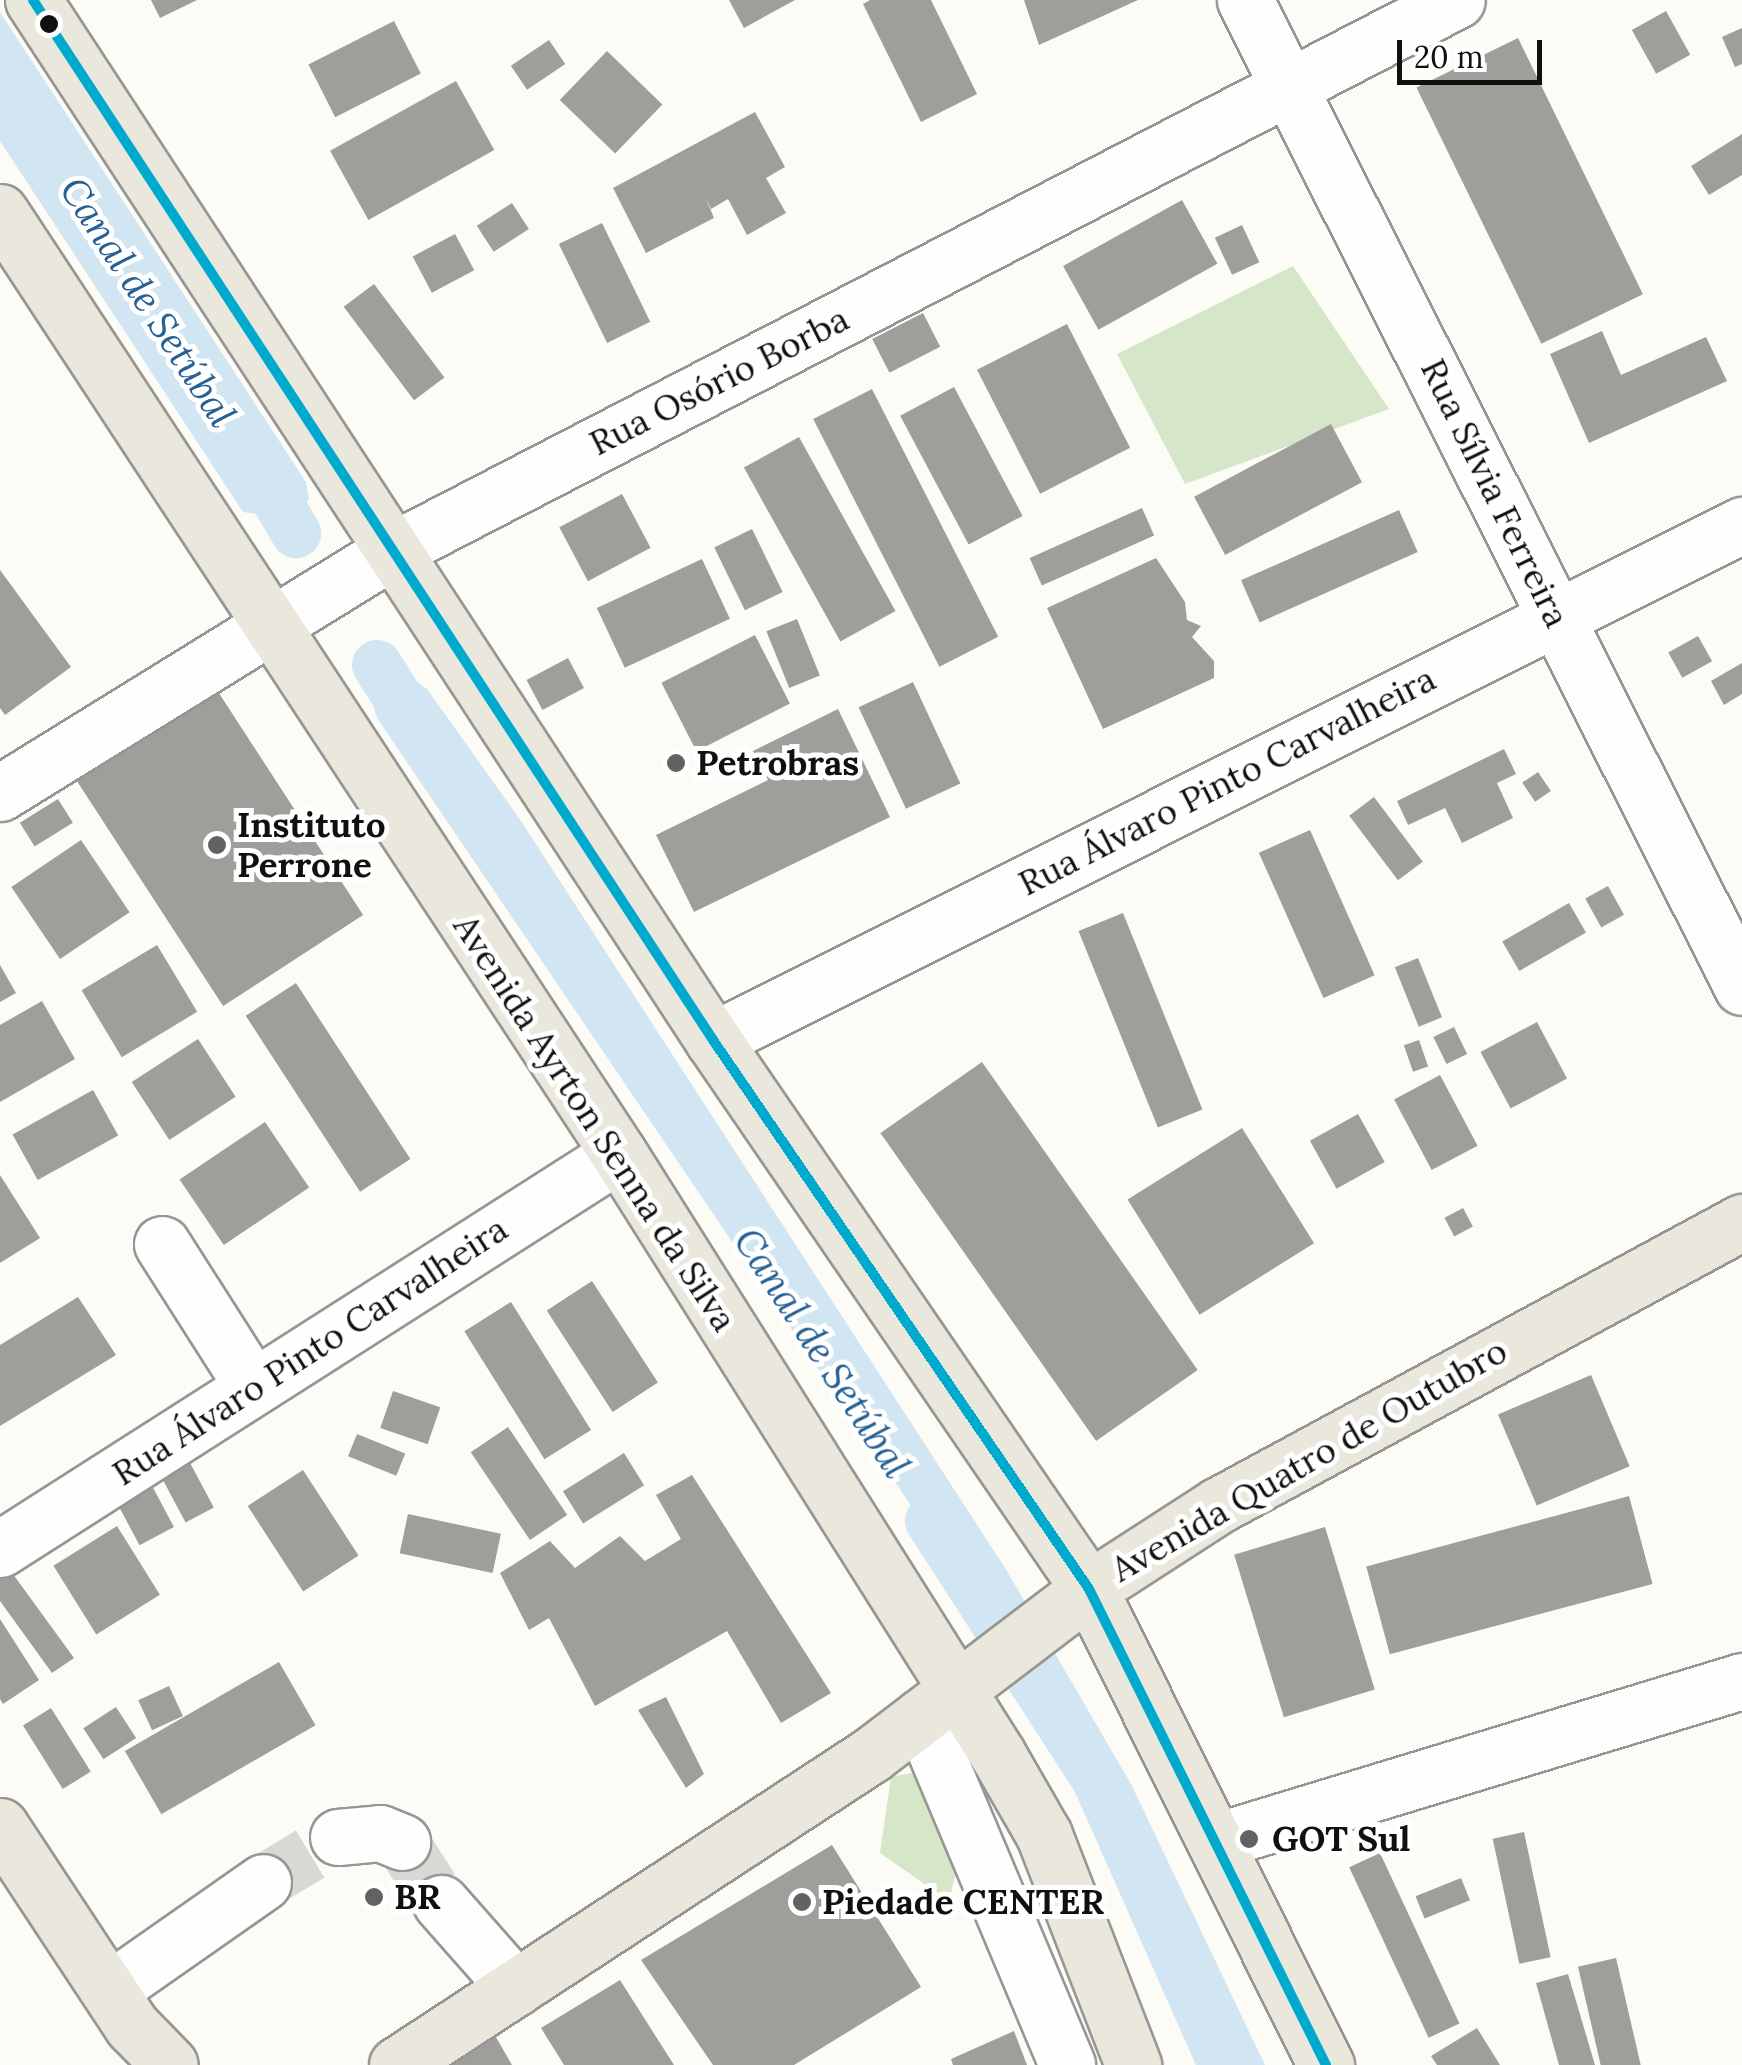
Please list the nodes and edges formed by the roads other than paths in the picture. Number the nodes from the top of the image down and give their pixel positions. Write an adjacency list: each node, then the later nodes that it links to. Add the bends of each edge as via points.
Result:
1 (33, 0): 7 (main road)
2 (1245, 0): 4 (street, Rua Sílvia Ferreira)
3 (1457, 0): 4 (street, Rua Osório Borba)
4 (1292, 83): 7 (street, Rua Osório Borba); 8 (street, Rua Sílvia Ferreira)
5 (0, 212): 9 (main road, Avenida Ayrton Senna da Silva)
6 (1742, 525): 8 (street, Rua Álvaro Pinto Carvalheira)
7 (397, 548): 9 (street, Rua Osório Borba); 12 (main road)
8 (1556, 616): 11 (street, Rua Sílvia Ferreira); 12 (street, Rua Álvaro Pinto Carvalheira)
9 (266, 626): 10 (street, Rua Osório Borba); 13 (main road, Avenida Ayrton Senna da Silva)
10 (0, 793)
11 (1742, 987)
12 (713, 1040): 18 (main road)
13 (619, 1154): 16 (street, Rua Álvaro Pinto Carvalheira); 20 (main road, Avenida Ayrton Senna da Silva)
14 (1742, 1222): 18 (main road, Avenida Quatro de Outubro, via 1219,1505)
15 (162, 1244): 16 (street)
16 (253, 1387): 17 (street, Rua Álvaro Pinto Carvalheira)
17 (0, 1549)
18 (1068, 1605): 20 (main road, Avenida Quatro de Outubro); 23 (main road)
19 (1742, 1681): 23 (street)
20 (959, 1689): 27 (main road, Avenida Quatro de Outubro); 31 (street, Avenida Ayrton Senna da Silva); 32 (main road, Avenida Ayrton Senna da Silva, via 1044,1835)
21 (0, 1826): 28 (main road)
22 (338, 1837): 24 (street, via 380,1834)
23 (1216, 1841): 33 (main road)
24 (402, 1842)
25 (263, 1882): 28 (street)
26 (441, 1903): 27 (street)
27 (516, 1988): 30 (main road, Avenida Quatro de Outubro)
28 (128, 2027): 29 (main road)
29 (170, 2065)
30 (397, 2065)
31 (1067, 2065)
32 (1134, 2065)
33 (1326, 2065)

